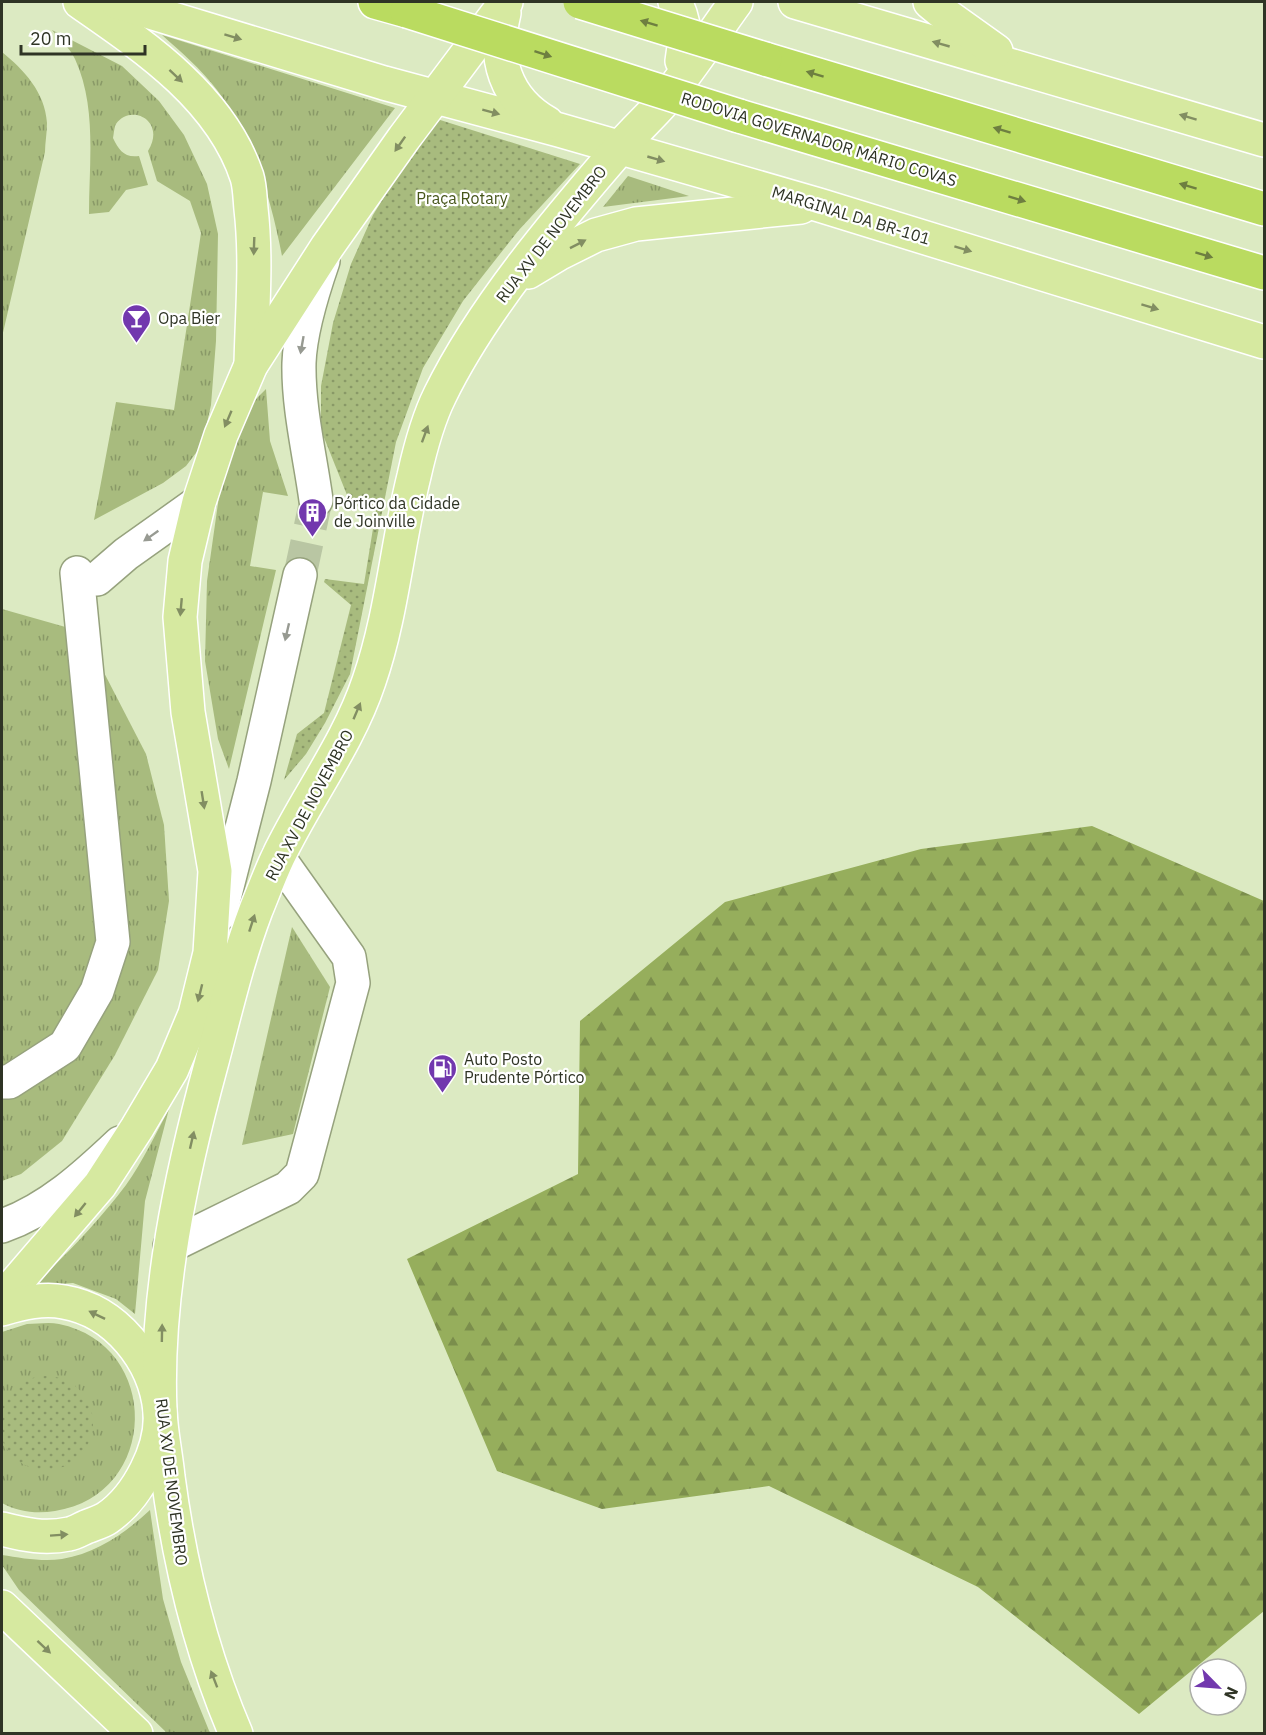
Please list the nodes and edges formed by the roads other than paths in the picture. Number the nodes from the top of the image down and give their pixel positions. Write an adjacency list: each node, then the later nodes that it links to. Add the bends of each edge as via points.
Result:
1 (80, 2): 22 (main road, one-way to 22, via 142,45 196,94 230,137 248,179 254,233)
2 (117, 2): 11 (main road, MARGINAL DA BR-101, one-way to 11)
3 (375, 2): 19 (highway, RODOVIA GOVERNADOR MÁRIO COVAS, one-way to 19, bridge)
4 (507, 2): 11 (main road); 13 (main road, via 499,34 501,64 513,92 533,115)
5 (579, 2): 17 (highway, one-way to 5, bridge)
6 (675, 2): 12 (main road, via 685,42 680,73)
7 (736, 2): 12 (main road, RUA XV DE NOVEMBRO)
8 (795, 2): 10 (main road, one-way to 8)
9 (930, 2): 10 (main road)
10 (1017, 66): 14 (main road, one-way to 10)
11 (435, 97): 13 (main road, MARGINAL DA BR-101, one-way to 13); 18 (main road, one-way to 18)
12 (664, 101): 13 (main road, via 643,120 617,133 588,136); 15 (main road, RUA XV DE NOVEMBRO)
13 (559, 130): 15 (main road, MARGINAL DA BR-101)
14 (1264, 140)
15 (619, 148): 16 (main road, MARGINAL DA BR-101, one-way to 16); 20 (main road, RUA XV DE NOVEMBRO)
16 (819, 205): 20 (main road, one-way to 16, via 596,235 636,224); 21 (main road, MARGINAL DA BR-101, one-way to 21)
17 (1264, 209)
18 (327, 247): 22 (main road); 23 (lane, one-way to 23, via 313,291 299,361)
19 (1264, 273)
20 (509, 284): 26 (main road, RUA XV DE NOVEMBRO, one-way to 20, via 349,730 369,681 422,443 438,398)
21 (1264, 342)
22 (251, 365): 24 (main road, one-way to 24, via 220,435)
23 (316, 500)
24 (199, 502): 27 (main road, one-way to 27, via 185,561 180,617 188,712 215,871); 28 (lane, one-way to 28, via 126,554 87,576 113,942 97,991 65,1046 9,1082)
25 (300, 574): 27 (lane, one-way to 27, via 254,782)
26 (278, 857): 31 (main road, RUA XV DE NOVEMBRO, one-way to 26, via 196,1123 232,985); 31 (lane, via 349,957 353,983 302,1174 288,1188)
27 (210, 953): 29 (main road, one-way to 29, via 195,1014 172,1069)
28 (2, 1082)
29 (137, 1128): 30 (lane, via 86,1175 25,1218); 32 (main road, one-way to 32, via 100,1185)
30 (2, 1226)
31 (170, 1246): 34 (main road, RUA XV DE NOVEMBRO, one-way to 31, via 162,1320)
32 (2, 1299)
33 (2, 1309): 34 (main road, one-way to 33, via 151,1374 131,1340 102,1316 64,1302 26,1301)
34 (160, 1412): 35 (main road, one-way to 34, via 30,1537 70,1534 107,1517 136,1489 155,1452); 38 (main road, RUA XV DE NOVEMBRO, one-way to 34, via 189,1598 173,1517)
35 (2, 1529)
36 (2, 1607): 37 (main road, one-way to 37)
37 (136, 1734)
38 (236, 1734)

